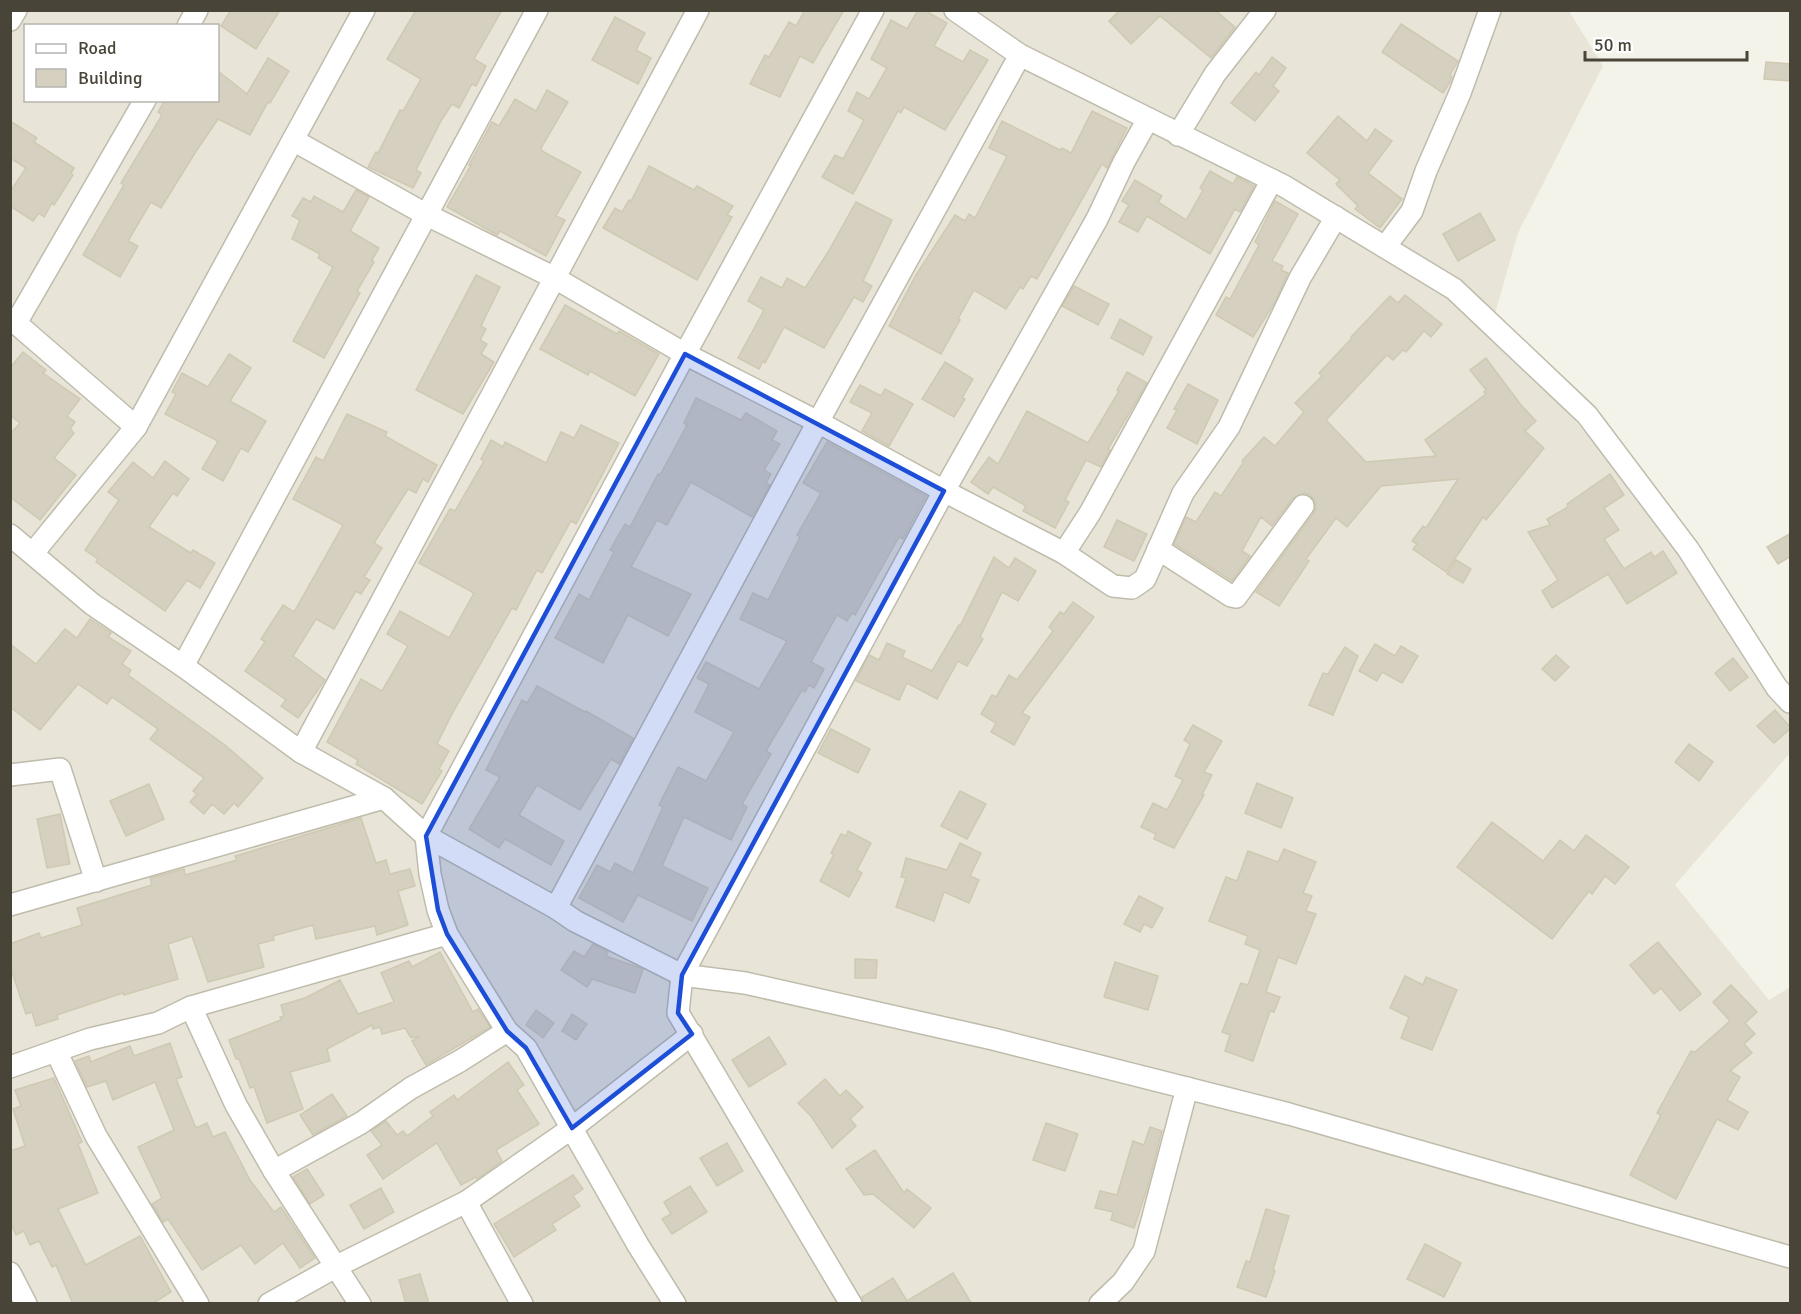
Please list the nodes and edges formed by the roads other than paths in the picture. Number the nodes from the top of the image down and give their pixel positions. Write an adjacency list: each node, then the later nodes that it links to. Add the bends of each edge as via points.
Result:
1 (16, 10): 10 (street)
2 (197, 10): 11 (street)
3 (364, 10): 16 (street)
4 (537, 10): 18 (street)
5 (698, 10): 21 (street)
6 (873, 10): 23 (street)
7 (955, 10): 12 (street)
8 (1265, 10): 15 (street, via 1215,74)
9 (1490, 10): 20 (street, via 1412,211)
10 (10, 20)
11 (189, 24)
12 (1020, 55): 14 (street); 24 (street)
13 (144, 102): 22 (street)
14 (1148, 119): 15 (street); 26 (street, via 1097,219)
15 (1178, 135): 17 (street)
16 (293, 140): 18 (street); 25 (street)
17 (1272, 180): 19 (street); 31 (street, via 1090,513)
18 (425, 214): 21 (street); 32 (street)
19 (1336, 218): 20 (street); 29 (street, via 1300,278 1228,427 1183,493)
20 (1385, 247): 33 (street, via 1454,289 1587,415 1689,549 1777,688)
21 (555, 278): 23 (street); 34 (street)
22 (13, 320): 25 (street)
23 (685, 354): 24 (street); 37 (street)
24 (818, 422): 26 (street); 40 (street)
25 (136, 427): 30 (street)
26 (944, 491): 31 (street); 42 (street)
27 (1303, 506): 29 (street, via 1236,597)
28 (10, 535): 30 (street)
29 (1158, 549): 31 (street, via 1145,579 1132,588 1113,586)
30 (33, 553): 32 (street, via 92,604)
31 (1064, 553)
32 (183, 666): 34 (street)
33 (1791, 702)
34 (301, 752): 36 (street)
35 (10, 775): 38 (street, via 60,770)
36 (384, 798): 37 (street); 38 (street)
37 (426, 836): 40 (street); 41 (street, via 432,883)
38 (96, 881): 39 (street)
39 (10, 905)
40 (556, 908): 42 (street)
41 (447, 934): 43 (street); 44 (street)
42 (682, 975): 45 (street, via 678,1013); 48 (street, via 756,985)
43 (191, 1007): 46 (street, via 158,1023); 50 (street, via 236,1105)
44 (507, 1031): 49 (street, via 526,1048); 50 (street, via 361,1123)
45 (692, 1034): 49 (street); 61 (street)
46 (56, 1051): 47 (street); 56 (street, via 96,1136)
47 (10, 1067)
48 (1187, 1088): 52 (street); 62 (street, via 1144,1251 1123,1282)
49 (572, 1128): 51 (street); 60 (street)
50 (274, 1171): 53 (street)
51 (466, 1202): 53 (street); 59 (street)
52 (1791, 1257)
53 (337, 1266): 57 (street); 58 (street)
54 (10, 1274): 55 (street)
55 (26, 1304)
56 (198, 1304)
57 (269, 1304)
58 (360, 1304)
59 (522, 1304)
60 (675, 1304)
61 (851, 1304)
62 (1100, 1304)

